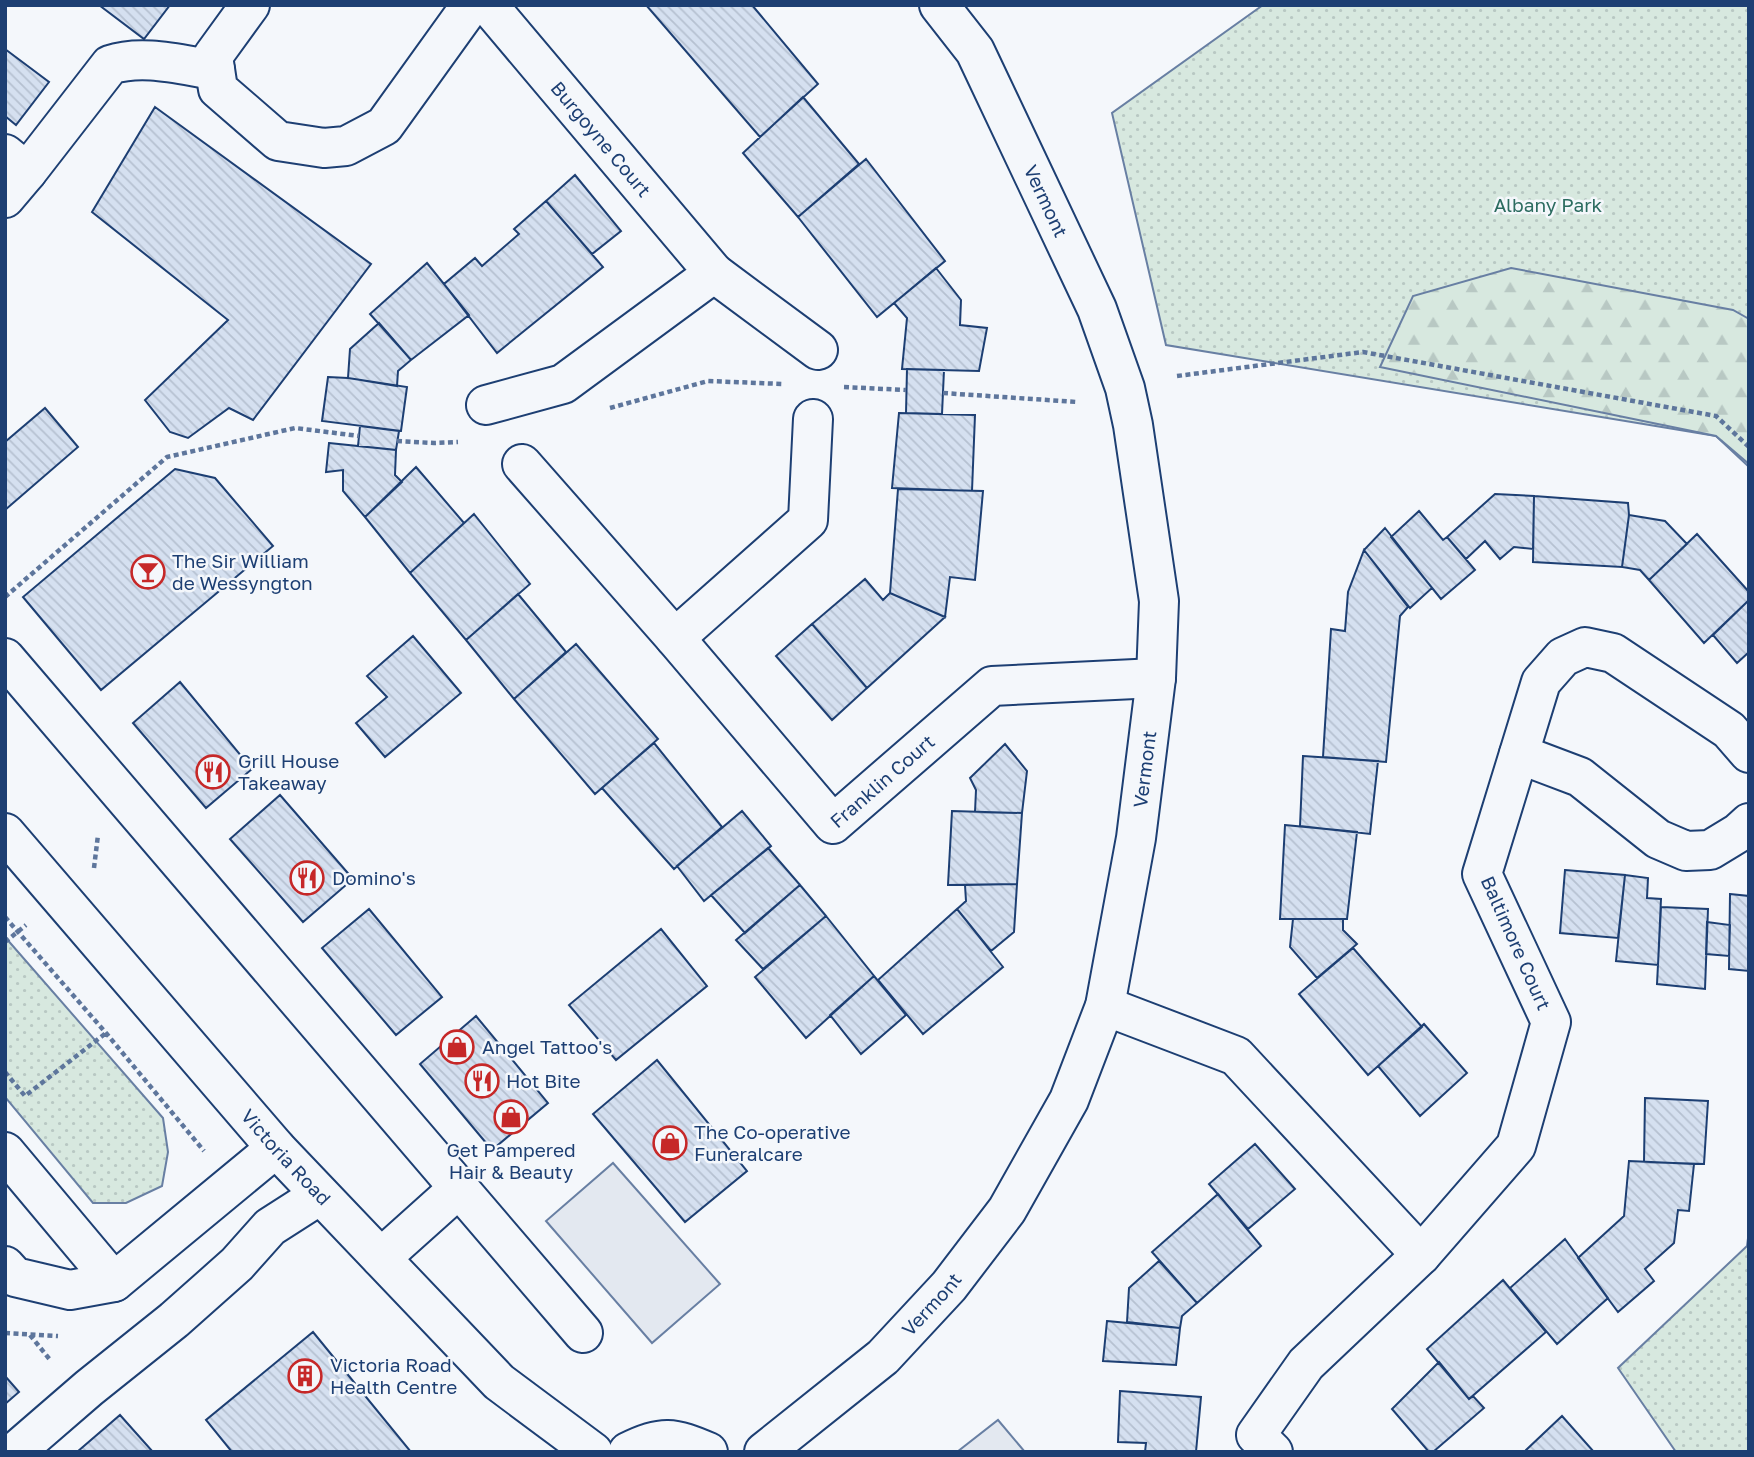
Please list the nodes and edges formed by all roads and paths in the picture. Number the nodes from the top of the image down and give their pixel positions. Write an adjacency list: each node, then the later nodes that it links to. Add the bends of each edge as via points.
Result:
1 (250, 5): 5 (street, via 213,56)
2 (471, 5): 5 (street, via 384,126 346,146 324,148 278,141 218,89)
3 (488, 5): 7 (street, Burgoyne Court)
4 (939, 5): 26 (street, Vermont, via 975,51 1097,309 1121,376 1133,425 1159,601)
5 (215, 70): 6 (street, via 143,60 110,65)
6 (13, 174)
7 (714, 274): 8 (street, Burgoyne Court); 15 (street, via 563,384)
8 (818, 350)
9 (1177, 376): 21 (path, via 1363,352 1716,416)
10 (788, 385): 16 (path, via 708,381)
11 (840, 387): 12 (path)
12 (906, 390)
13 (943, 393): 14 (path)
14 (1077, 402)
15 (486, 405)
16 (604, 410)
17 (813, 419): 24 (street, via 808,520)
18 (359, 436): 23 (path, via 295,428 167,457)
19 (397, 441): 20 (path)
20 (461, 442)
21 (1749, 447)
22 (522, 464): 24 (street, Franklin Court)
23 (5, 597)
24 (675, 638): 26 (street, Franklin Court, via 833,824 992,686)
25 (5, 658): 40 (street)
26 (1156, 678): 34 (street, Vermont, via 1136,838)
27 (1749, 753): 28 (street, Baltimore Court, via 1729,730 1613,653 1585,647 1563,657 1541,682)
28 (1519, 754): 29 (street, via 1580,777 1658,839 1686,851 1710,850); 42 (street, Baltimore Court, via 1482,874 1550,1022 1516,1146)
29 (1749, 823)
30 (5, 833): 37 (street, Victoria Road)
31 (5, 917): 32 (path)
32 (18, 932): 33 (path); 35 (path)
33 (5, 942)
34 (1105, 1006): 42 (street, via 1236,1056); 52 (street, Vermont, via 1069,1100 1007,1210 949,1286 883,1357)
35 (106, 1033): 36 (path, via 25,1096); 39 (path)
36 (5, 1072)
37 (276, 1148): 39 (street); 41 (street, Victoria Road)
38 (5, 1152): 45 (street)
39 (233, 1184): 45 (street)
40 (460, 1188): 43 (street); 46 (street)
41 (320, 1195): 43 (street, Victoria Road); 48 (street, via 270,1227 237,1264 174,1320)
42 (1421, 1255): 47 (street, Baltimore Court, via 1306,1364)
43 (381, 1258): 49 (street, Victoria Road, via 499,1382)
44 (5, 1265): 45 (street, via 15,1277 70,1290)
45 (114, 1282)
46 (583, 1333)
47 (1264, 1443)
48 (16, 1452)
49 (593, 1452)
50 (628, 1452): 51 (street, via 668,1440 682,1440)
51 (708, 1452)
52 (764, 1452)

